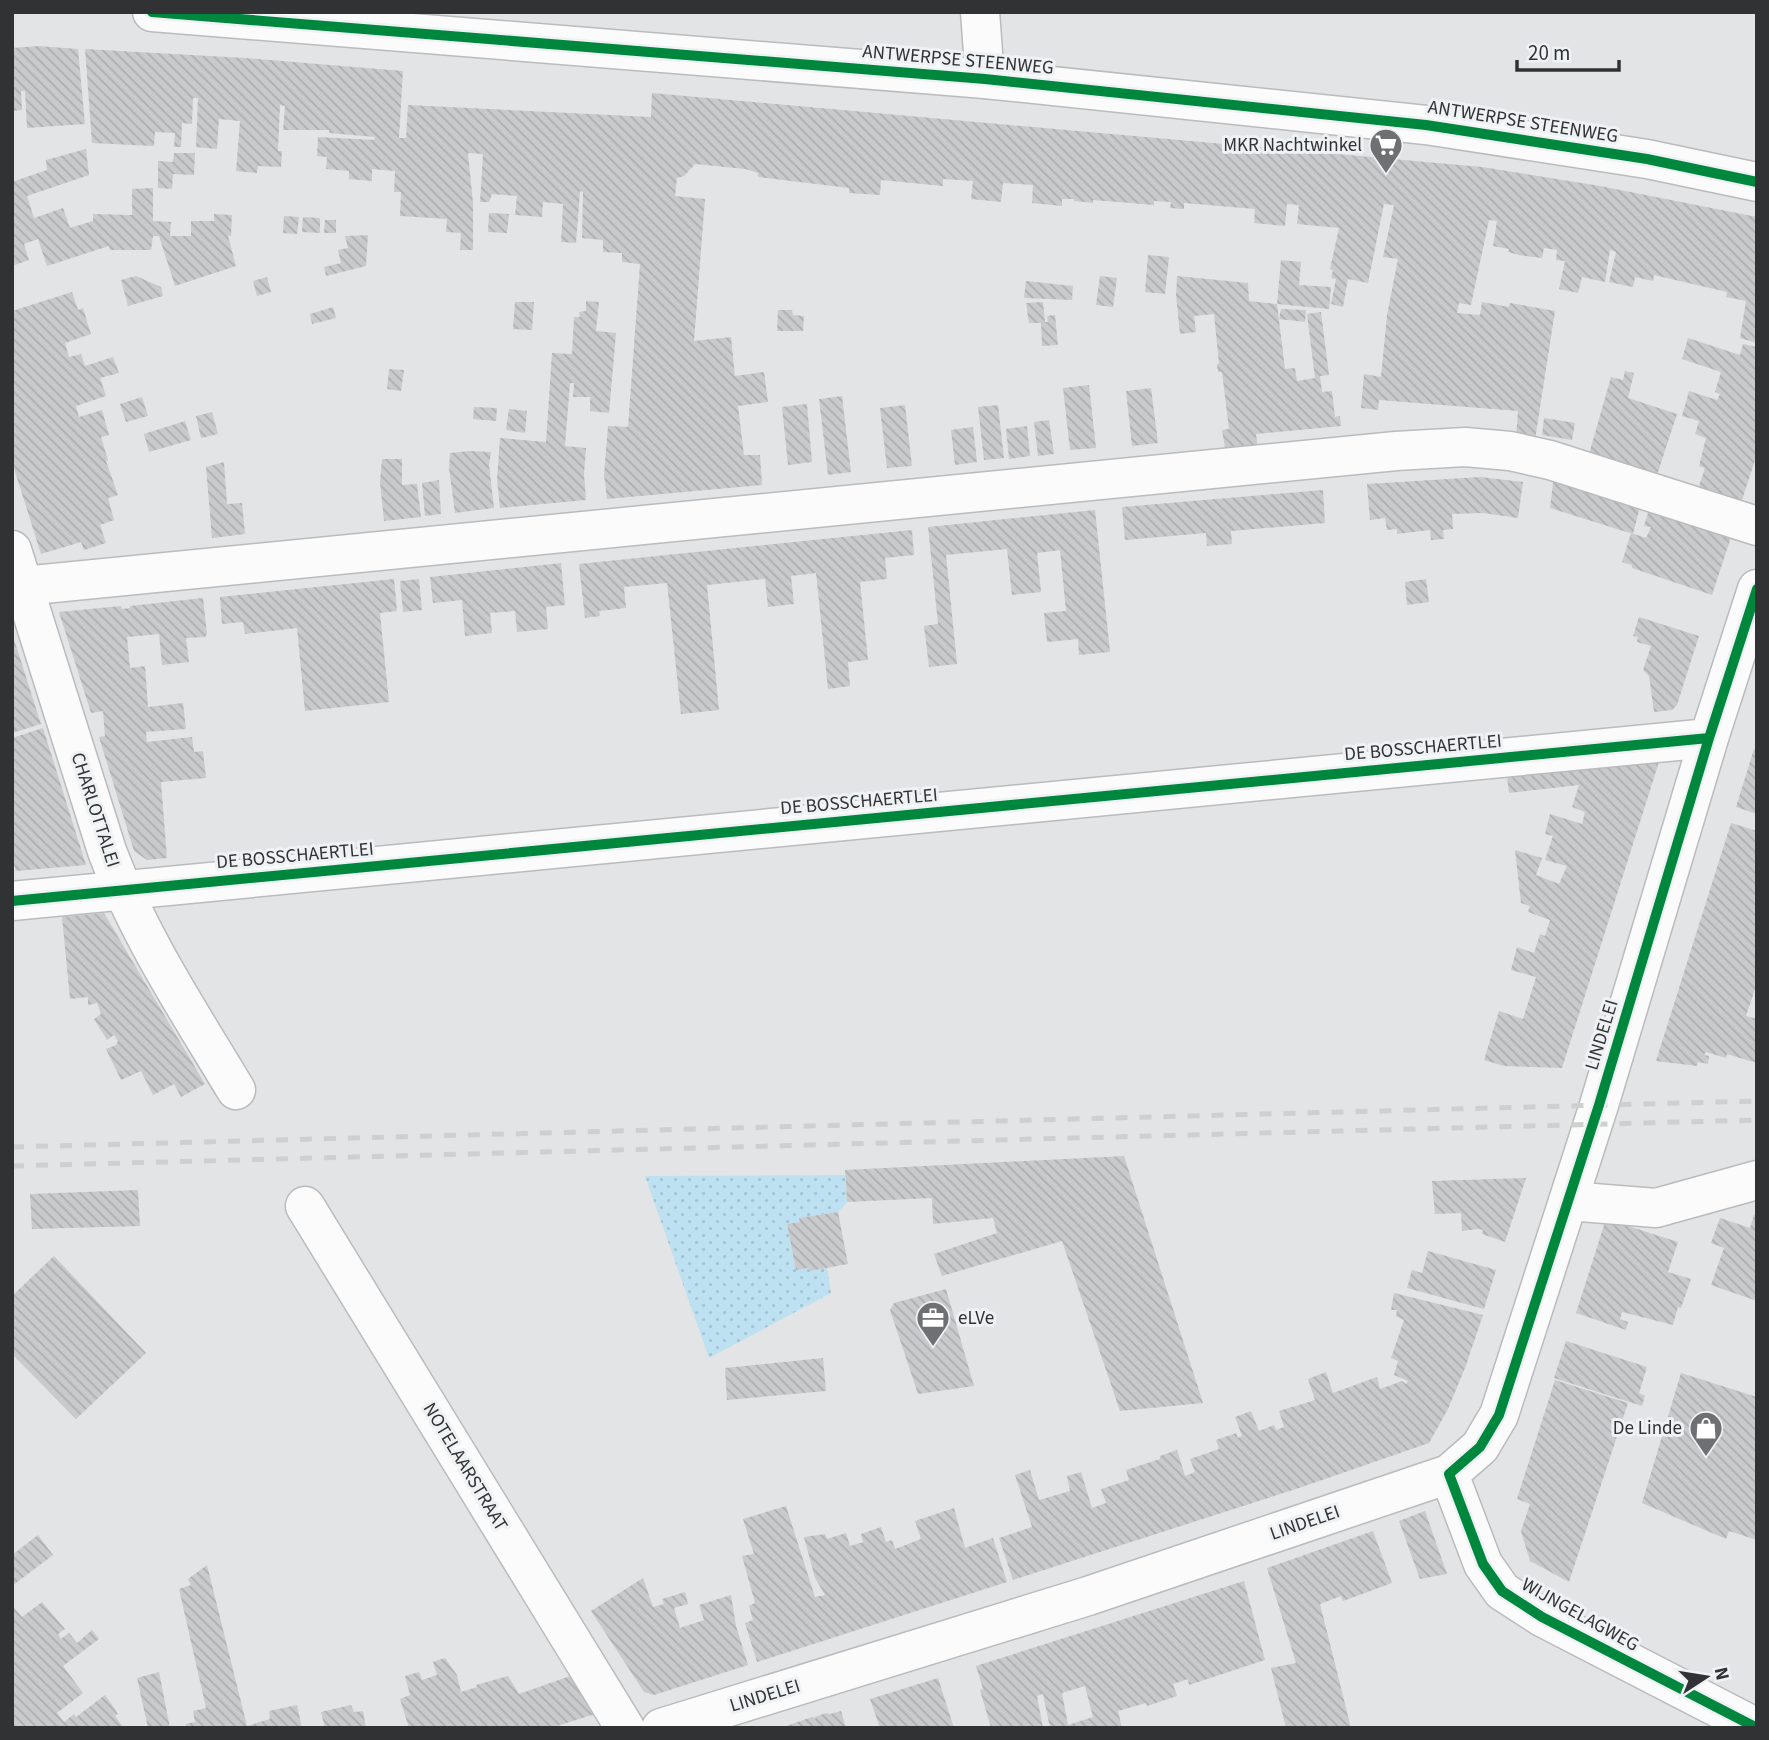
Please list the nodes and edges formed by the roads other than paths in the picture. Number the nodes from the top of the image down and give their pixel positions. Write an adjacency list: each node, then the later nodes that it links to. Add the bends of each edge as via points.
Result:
1 (152, 12): 3 (street, ANTWERPSE STEENWEG)
2 (981, 12): 3 (street)
3 (985, 79): 4 (street, ANTWERPSE STEENWEG, via 1426,125 1647,159)
4 (1757, 182)
5 (1757, 526): 7 (street, via 1550,460 1465,447)
6 (12, 550): 7 (street, CHARLOTTALEI)
7 (23, 586): 10 (street, CHARLOTTALEI)
8 (1757, 589): 9 (street, LINDELEI)
9 (1709, 738): 10 (street, DE BOSSCHAERTLEI); 14 (street, LINDELEI)
10 (121, 890): 11 (street, DE BOSSCHAERTLEI); 12 (street, CHARLOTTALEI, via 148,944)
11 (12, 901)
12 (236, 1090)
13 (1757, 1180): 14 (street, via 1656,1208)
14 (1569, 1201): 16 (street, LINDELEI, via 1499,1415 1480,1447)
15 (305, 1206): 17 (street, NOTELAARSTRAAT)
16 (1449, 1474): 18 (street, LINDELEI, via 1088,1596); 19 (street, WIJNGELAGWEG, via 1483,1564 1502,1591 1542,1617)
17 (625, 1728)
18 (662, 1728)
19 (1757, 1728)

